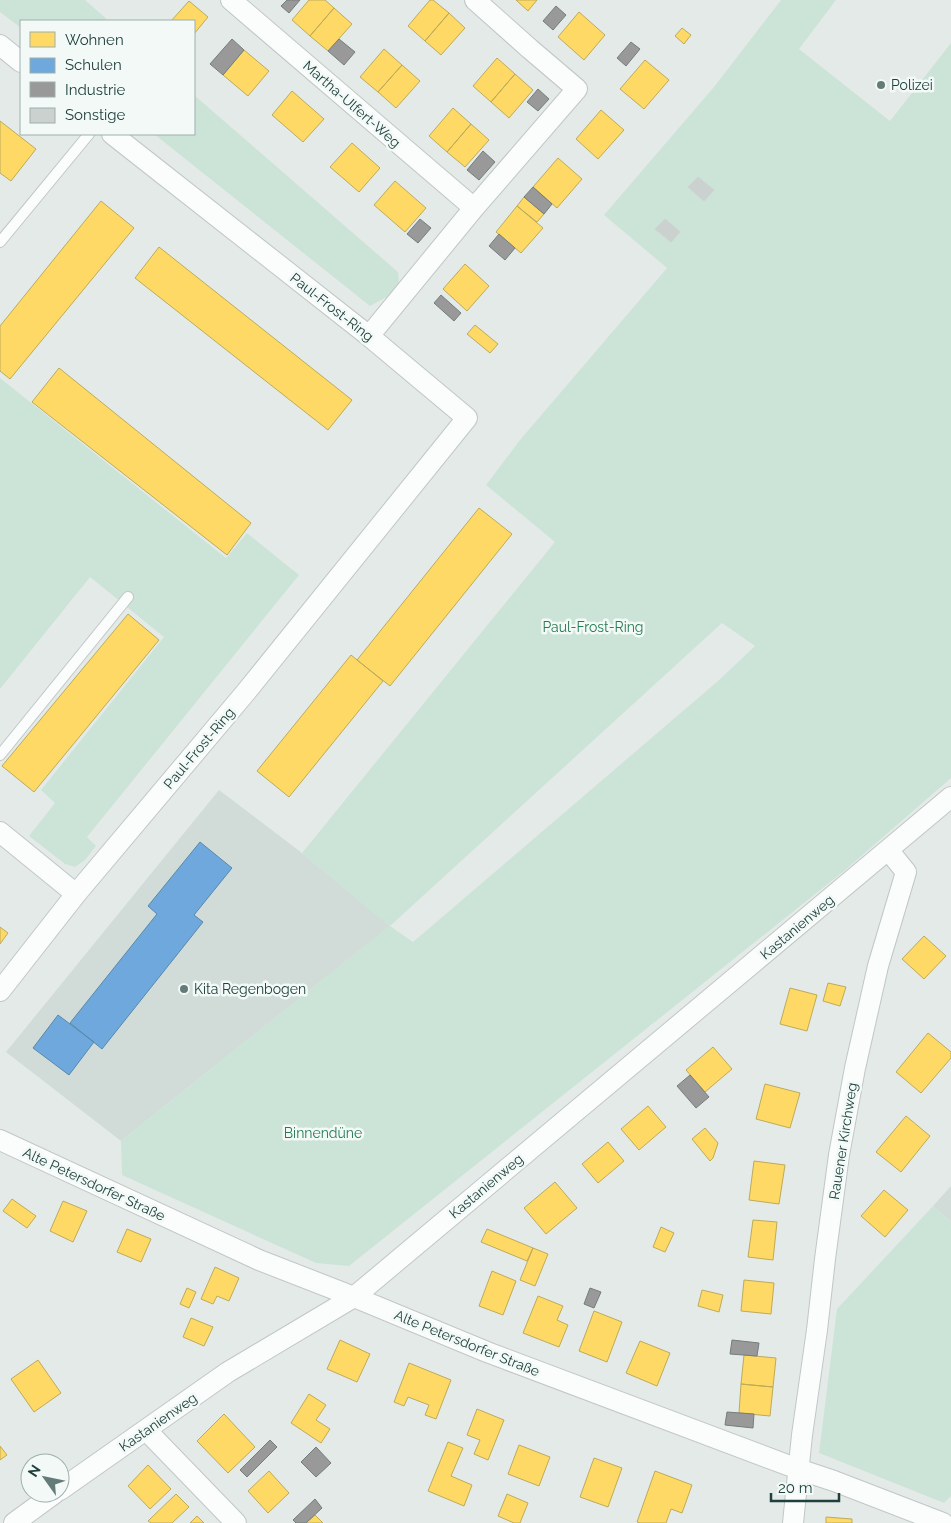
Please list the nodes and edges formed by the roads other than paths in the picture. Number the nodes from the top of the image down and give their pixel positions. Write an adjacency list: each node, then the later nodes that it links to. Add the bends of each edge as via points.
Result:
1 (231, 0): 7 (street, Martha-Ulfert-Weg)
2 (475, 0): 7 (street, via 577,89)
3 (0, 45): 4 (street)
4 (20, 61)
5 (88, 135): 8 (lane)
6 (113, 135): 9 (street, Paul-Frost-Ring)
7 (474, 208): 9 (street)
8 (0, 242)
9 (369, 336): 15 (street, Paul-Frost-Ring, via 467,418 246,692)
10 (128, 597): 11 (lane)
11 (0, 755)
12 (951, 797): 14 (street)
13 (0, 832): 15 (street)
14 (888, 851): 18 (street, Kastanienweg); 20 (street, Rauener Kirchweg, via 906,872 878,966 839,1154)
15 (76, 894): 16 (street, Paul-Frost-Ring)
16 (0, 991)
17 (0, 1140): 18 (street, Alte Petersdorfer Straße, via 258,1260)
18 (354, 1297): 19 (street, Kastanienweg, via 228,1372); 20 (street, Alte Petersdorfer Straße, via 495,1356)
19 (146, 1430): 21 (street, Kastanienweg); 24 (street)
20 (798, 1469): 25 (street, Rauener Kirchweg); 26 (street, Alte Petersdorfer Straße)
21 (70, 1483)
22 (42, 1503): 23 (street)
23 (14, 1523)
24 (236, 1523)
25 (793, 1523)
26 (943, 1523)

